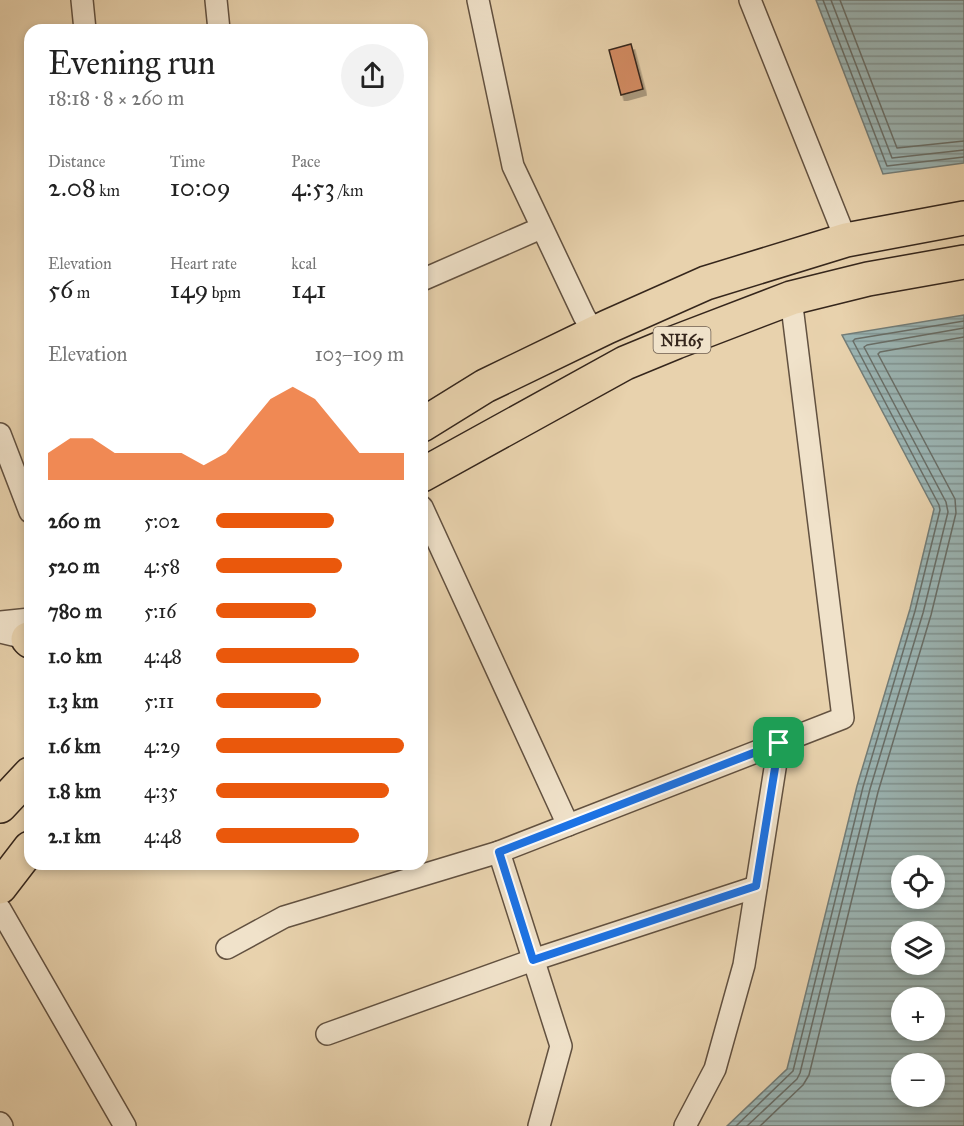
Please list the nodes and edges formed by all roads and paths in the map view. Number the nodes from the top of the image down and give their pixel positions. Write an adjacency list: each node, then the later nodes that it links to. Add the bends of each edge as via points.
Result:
1 (81, 0): 5 (street)
2 (216, 0): 6 (street)
3 (478, 0): 8 (street, via 513,166)
4 (750, 0): 9 (street)
5 (84, 24)
6 (218, 24)
7 (964, 218): 9 (highway, NH65)
8 (541, 228): 11 (street); 13 (street)
9 (846, 240): 13 (highway, NH65, via 706,284)
10 (964, 262): 12 (highway, NH65)
11 (428, 277)
12 (791, 298): 16 (highway, NH65, via 625,363); 21 (street, via 843,718)
13 (595, 334): 14 (highway, NH65, via 485,386)
14 (428, 421)
15 (0, 434): 17 (street)
16 (428, 472)
17 (24, 496)
18 (428, 520): 24 (street)
19 (0, 622): 20 (street)
20 (24, 634)
21 (779, 743): 24 (street); 27 (street)
22 (24, 780): 23 (highway)
23 (0, 806)
24 (568, 825): 25 (street)
25 (499, 852): 30 (street, via 284,917); 31 (street)
26 (24, 856): 28 (highway)
27 (756, 886): 31 (street); 35 (street, via 744,965 715,1068)
28 (0, 887)
29 (0, 909): 33 (street)
30 (227, 948)
31 (533, 960): 32 (street); 34 (street, via 561,1046)
32 (327, 1034)
33 (125, 1126)
34 (539, 1126)
35 (685, 1126)

